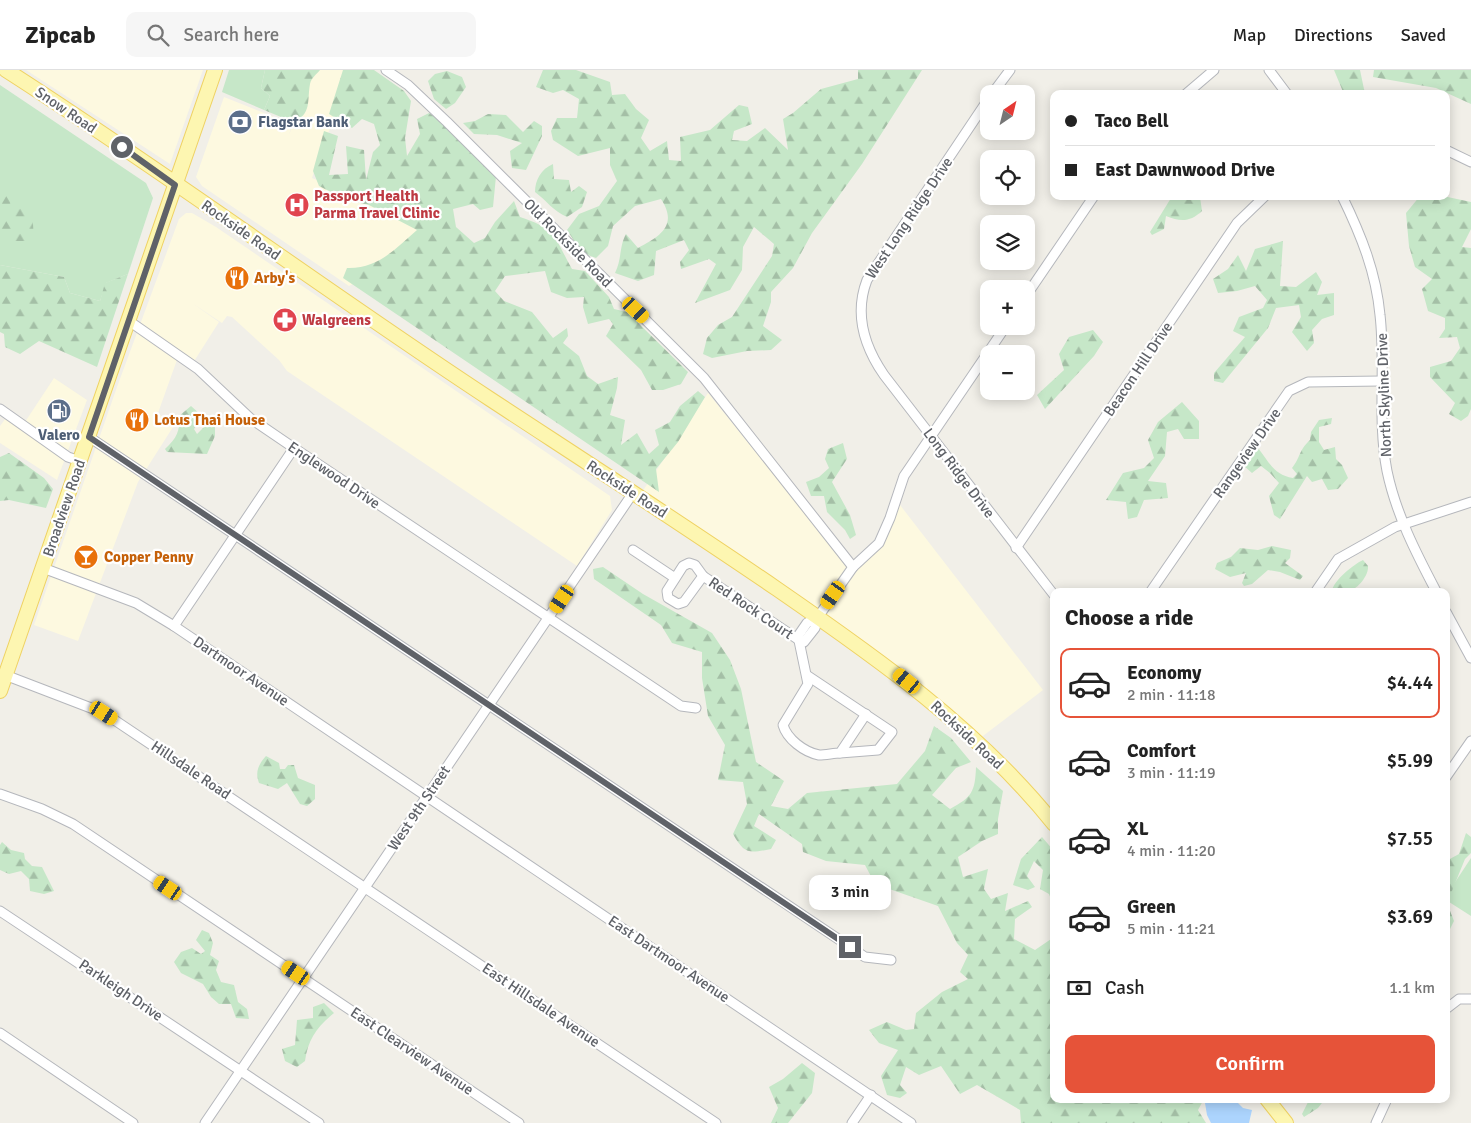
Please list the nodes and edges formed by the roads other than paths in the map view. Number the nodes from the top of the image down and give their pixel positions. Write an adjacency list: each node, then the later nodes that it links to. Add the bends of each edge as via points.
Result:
1 (6, 70): 13 (main road, Snow Road)
2 (215, 70): 13 (main road, Broadview Road)
3 (386, 70): 33 (street, Old Rockside Road, via 408,85 447,122 704,378)
4 (1010, 70): 7 (street)
5 (1214, 70): 8 (street)
6 (1269, 70): 9 (street)
7 (999, 85)
8 (1191, 90)
9 (1284, 90)
10 (980, 111): 20 (street, West Long Ridge Drive, via 867,280 861,297)
11 (1450, 152): 12 (street)
12 (1471, 162)
13 (175, 185): 18 (main road, Broadview Road); 27 (main road, Rockside Road)
14 (1091, 200): 17 (street)
15 (1261, 200): 31 (street, Beacon Hill Drive, via 1237,223)
16 (1344, 200): 21 (street, North Skyline Drive, via 1371,260 1381,316)
17 (1035, 283)
18 (129, 321): 24 (main road, Broadview Road); 25 (street, Englewood Drive, via 198,369 250,418)
19 (1000, 335): 23 (street)
20 (867, 348): 23 (street, Long Ridge Drive)
21 (1381, 381): 29 (street, North Skyline Drive, via 1382,434 1388,472); 37 (street, Rangeview Drive, via 1308,382 1289,392)
22 (0, 409): 26 (street, via 68,457)
23 (931, 436): 31 (street, Long Ridge Drive); 33 (street, via 904,476 879,543)
24 (89, 437): 26 (main road, Broadview Road); 30 (street)
25 (294, 448): 30 (street); 42 (street, Englewood Drive)
26 (80, 461): 34 (main road, Broadview Road)
27 (633, 493): 41 (main road, Rockside Road); 42 (street, West 9th Street)
28 (1471, 502): 29 (street)
29 (1403, 524): 38 (street, via 1338,559); 39 (street, North Skyline Drive)
30 (236, 535): 44 (street); 50 (street)
31 (1016, 548): 40 (street, Long Ridge Drive)
32 (633, 550): 36 (street)
33 (854, 566): 41 (street)
34 (43, 568): 44 (street, Dartmoor Avenue, via 122,597); 47 (main road, Broadview Road)
35 (703, 576): 36 (street, Red Rock Court, via 695,565 689,563); 36 (street, via 684,602 678,604 668,598 667,591); 45 (street, Red Rock Court)
36 (675, 578)
37 (1153, 588)
38 (1318, 588)
39 (1435, 588)
40 (1050, 590)
41 (818, 617): 45 (street, via 815,628 804,642); 58 (main road, Rockside Road, via 938,706 994,758)
42 (548, 618): 50 (street, West 9th Street); 51 (street, Englewood Drive, via 681,706)
43 (1450, 619): 46 (street)
44 (174, 626): 57 (street, Dartmoor Avenue)
45 (799, 640): 48 (street)
46 (1471, 658)
47 (6, 675): 49 (main road, Broadview Road); 59 (street, Hillsdale Road, via 104,713)
48 (808, 676): 52 (street); 54 (street, via 808,684 782,725 786,734 803,748 819,755)
49 (0, 691)
50 (488, 704): 57 (street, West 9th Street); 61 (street, via 866,957)
51 (696, 708)
52 (866, 714): 54 (street); 54 (street, via 892,732 878,750)
53 (1471, 741): 55 (street)
54 (840, 753)
55 (1450, 771)
56 (0, 794): 62 (street, East Clearview Avenue, via 73,824)
57 (426, 796): 59 (street, West 9th Street); 67 (street, East Dartmoor Avenue)
58 (1050, 820)
59 (365, 887): 62 (street, West 9th Street); 74 (street, East Hillsdale Avenue)
60 (0, 911): 66 (street, Parkleigh Drive)
61 (891, 960)
62 (304, 978): 66 (street, West 9th Street); 73 (street, East Clearview Avenue)
63 (1471, 999): 64 (street, via 1459,998)
64 (1450, 1006)
65 (0, 1033): 70 (street)
66 (241, 1070): 71 (street, West 9th Street); 72 (street, Parkleigh Drive)
67 (871, 1095): 75 (street); 76 (street, East Dartmoor Avenue)
68 (1270, 1103): 77 (main road)
69 (1385, 1103): 78 (street)
70 (133, 1123)
71 (205, 1123)
72 (319, 1123)
73 (520, 1123)
74 (716, 1123)
75 (852, 1123)
76 (911, 1123)
77 (1286, 1123)
78 (1376, 1123)

